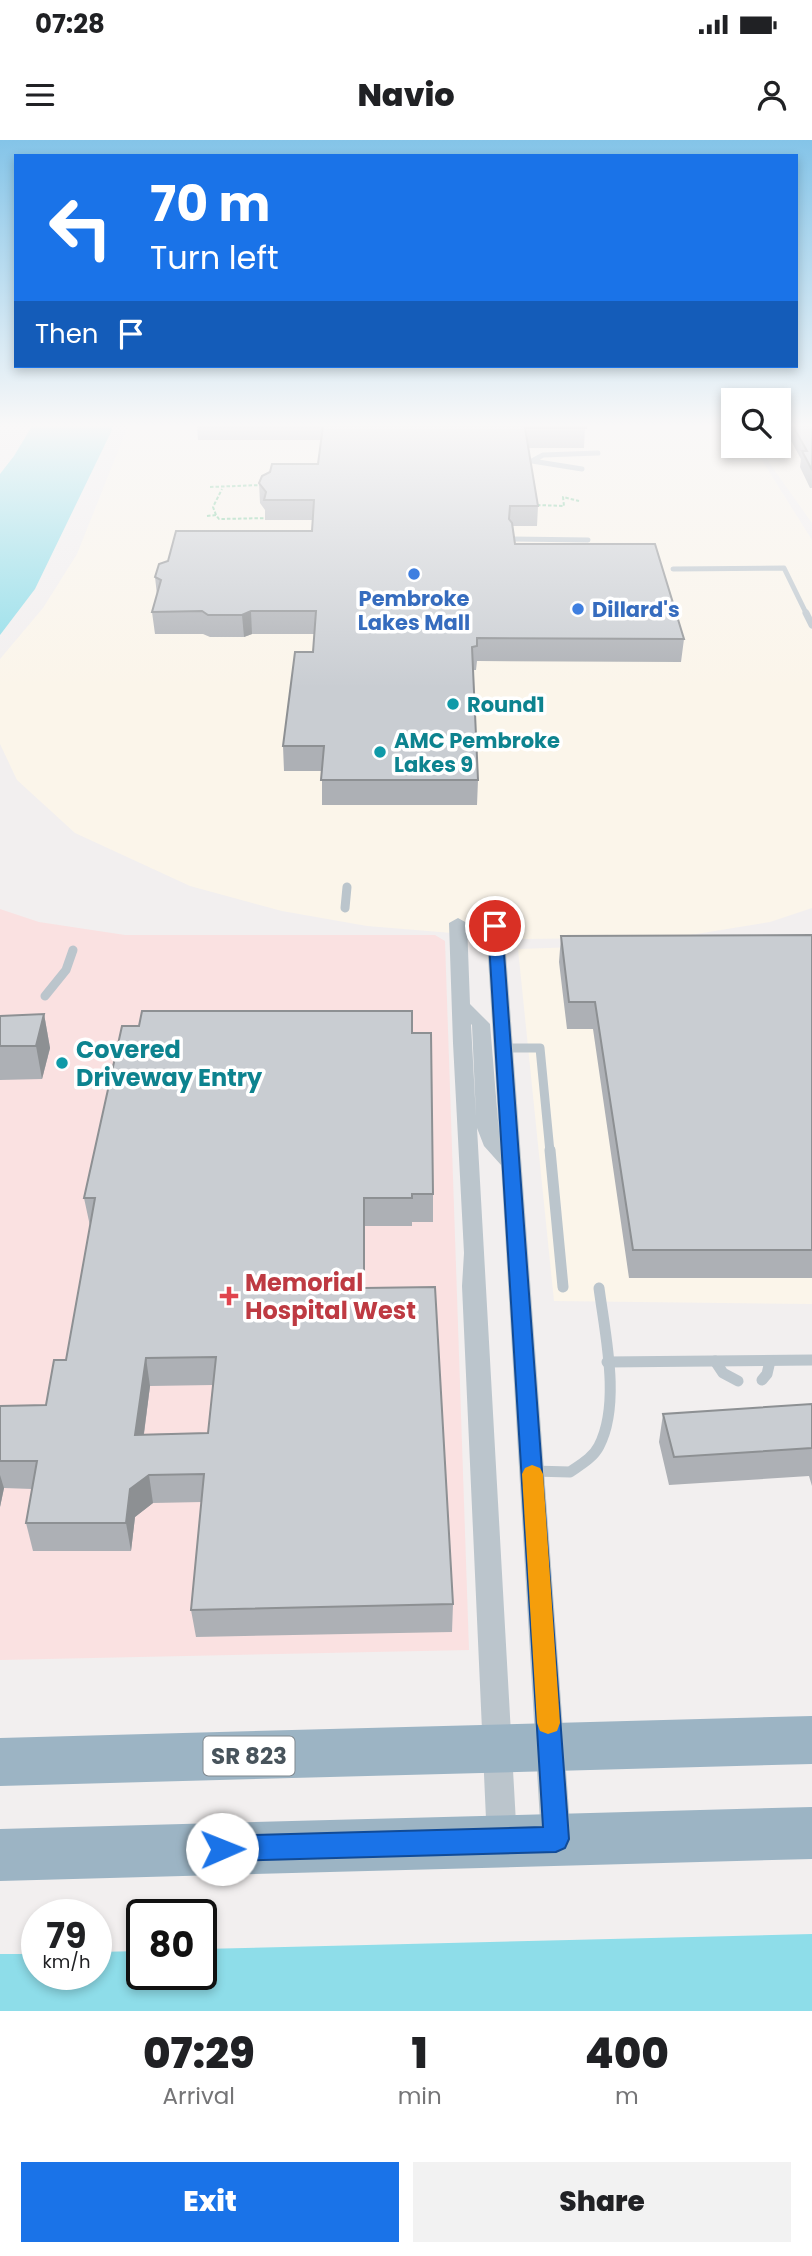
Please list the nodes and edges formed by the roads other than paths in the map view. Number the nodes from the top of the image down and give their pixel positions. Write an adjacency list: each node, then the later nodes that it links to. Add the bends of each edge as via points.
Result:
1 (513, 539): 2 (lane)
2 (588, 540)
3 (673, 569): 4 (lane, via 784,568)
4 (812, 625)
5 (347, 887): 6 (lane)
6 (345, 908)
7 (458, 923): 11 (street, via 461,1007)
8 (495, 926): 12 (street)
9 (73, 950): 10 (lane, via 66,970)
10 (44, 996)
11 (472, 1046): 13 (street, via 491,1141); 25 (street, via 473,1286)
12 (503, 1048): 13 (street); 14 (lane, via 540,1048)
13 (511, 1163): 22 (street)
14 (563, 1287)
15 (599, 1287): 19 (lane)
16 (812, 1360): 18 (lane)
17 (715, 1361): 18 (lane); 19 (lane); 21 (lane, via 723,1373)
18 (770, 1361): 20 (lane)
19 (607, 1362): 22 (lane, via 605,1428 598,1449 570,1472)
20 (762, 1380)
21 (738, 1381)
22 (532, 1471): 24 (street)
23 (812, 1741): 24 (highway, SR 823)
24 (550, 1748): 25 (highway, SR 823); 28 (street)
25 (498, 1749): 26 (highway, SR 823); 29 (street)
26 (0, 1762)
27 (812, 1833): 28 (highway)
28 (556, 1839): 29 (highway)
29 (502, 1841): 30 (highway)
30 (0, 1855)

